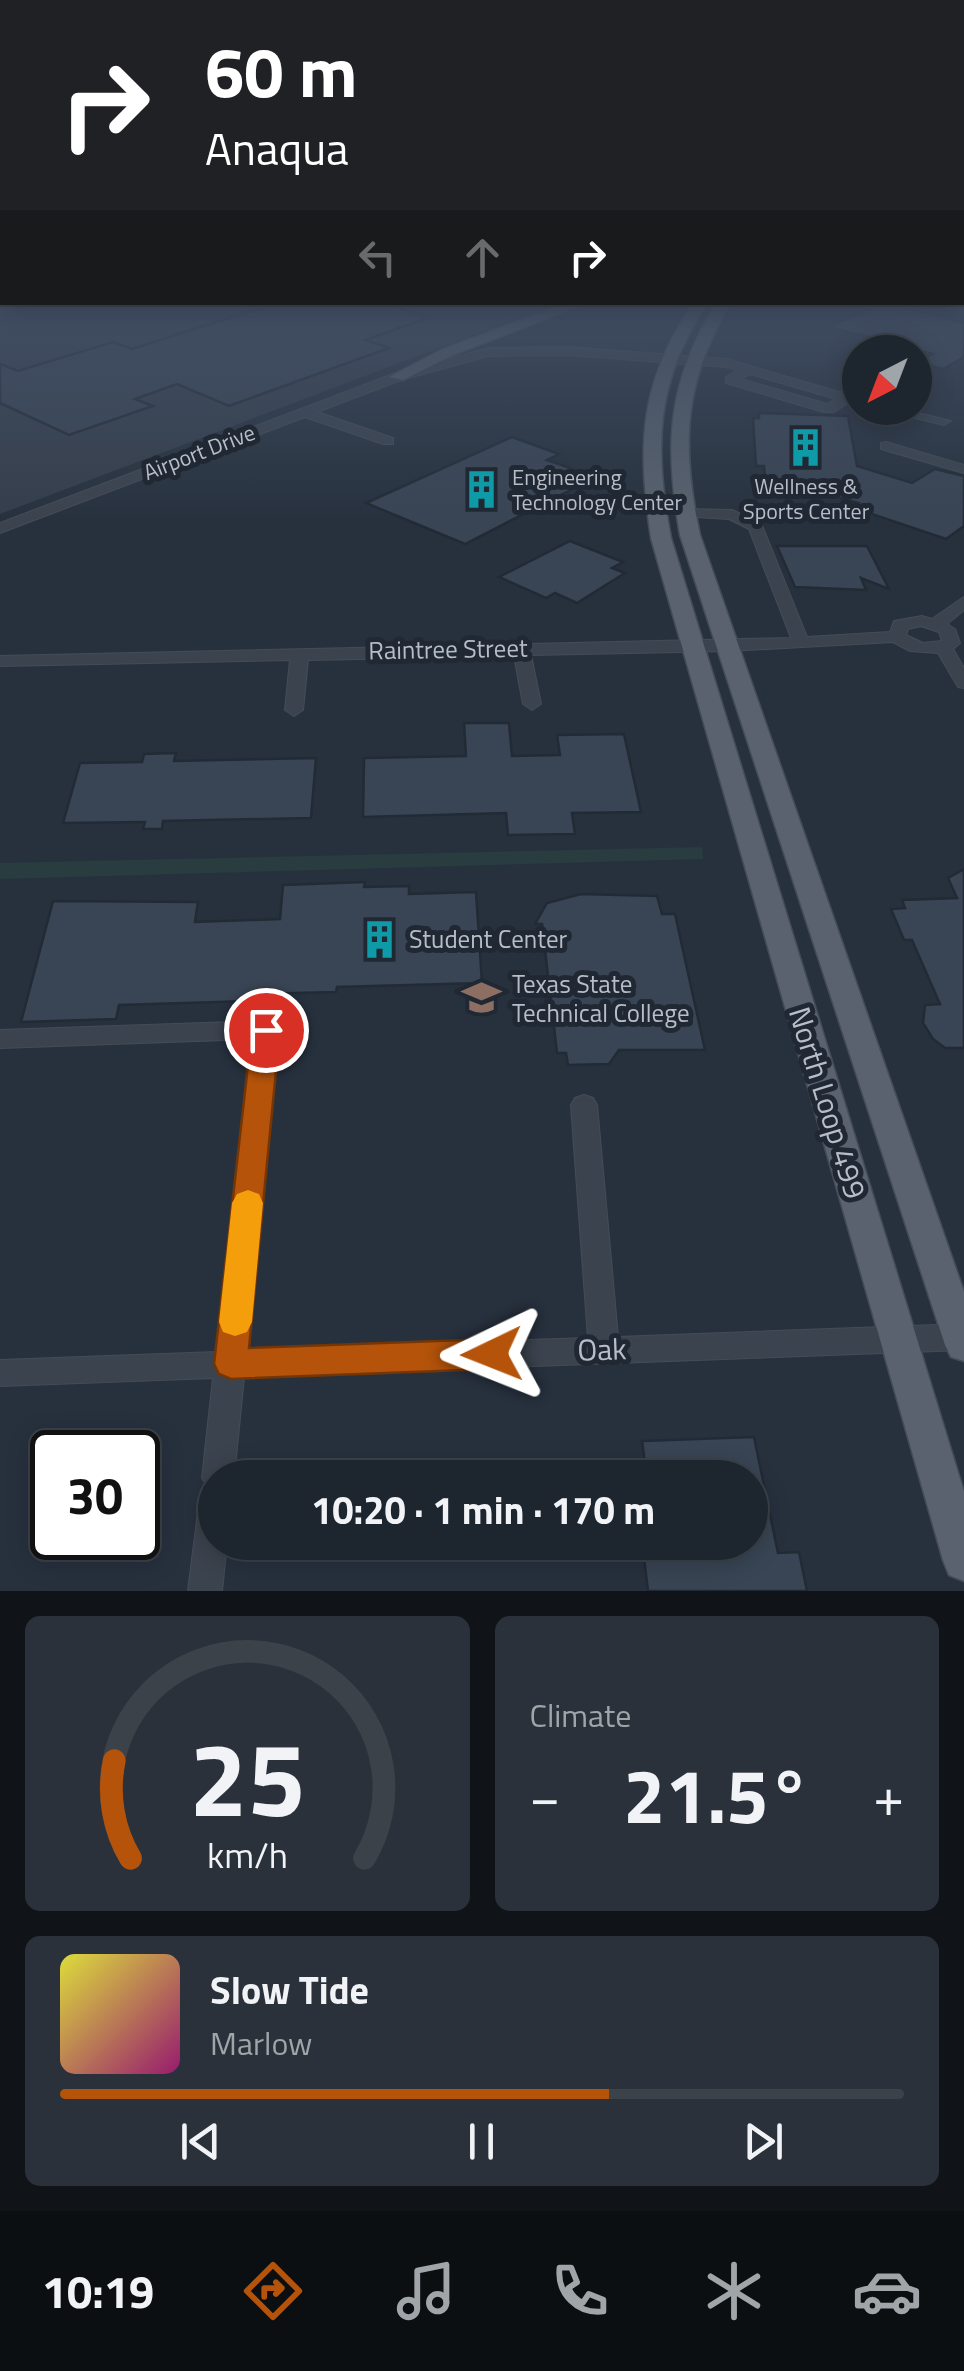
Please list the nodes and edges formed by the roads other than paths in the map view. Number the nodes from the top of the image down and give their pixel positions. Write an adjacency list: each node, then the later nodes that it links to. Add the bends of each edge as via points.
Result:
1 (404, 373): 7 (main road)
2 (408, 373): 7 (street, Airport Drive)
3 (663, 373): 22 (main road, North Loop 499, via 648,437 650,477)
4 (689, 373): 16 (main road, North Loop 499, via 678,408 676,457)
5 (742, 373): 9 (street, via 730,380 829,409)
6 (759, 373): 8 (street, Airport Drive)
7 (396, 377): 10 (street, Airport Drive)
8 (842, 397)
9 (842, 404)
10 (306, 412): 13 (street); 17 (street, Airport Drive)
11 (932, 419): 12 (street)
12 (944, 422)
13 (388, 441)
14 (886, 446): 15 (street)
15 (964, 469)
16 (685, 513): 21 (street, via 732,515 756,526); 23 (main road, North Loop 499)
17 (0, 528)
18 (964, 602): 19 (street)
19 (936, 624): 20 (street, via 900,625); 25 (street, via 952,636)
20 (897, 638): 21 (street, Raintree Street); 25 (street, via 918,648)
21 (801, 642): 23 (street, Raintree Street)
22 (694, 644): 23 (street, Raintree Street); 24 (street, Raintree Street); 33 (main road, North Loop 499)
23 (728, 646): 34 (main road, North Loop 499)
24 (522, 648): 26 (street, Raintree Street); 29 (street)
25 (944, 648): 28 (street)
26 (300, 652): 27 (street, Raintree Street); 30 (street)
27 (0, 661)
28 (964, 684)
29 (532, 704)
30 (294, 710)
31 (0, 1039): 36 (street, via 266,1030)
32 (584, 1104): 35 (street)
33 (898, 1339): 34 (street, Oak); 35 (street, Oak); 40 (main road, North Loop 499)
34 (963, 1340)
35 (604, 1350): 36 (street, Oak)
36 (231, 1364): 37 (street, Oak); 38 (street)
37 (0, 1372)
38 (220, 1460)
39 (209, 1560): 41 (street)
40 (964, 1560)
41 (205, 1591)

